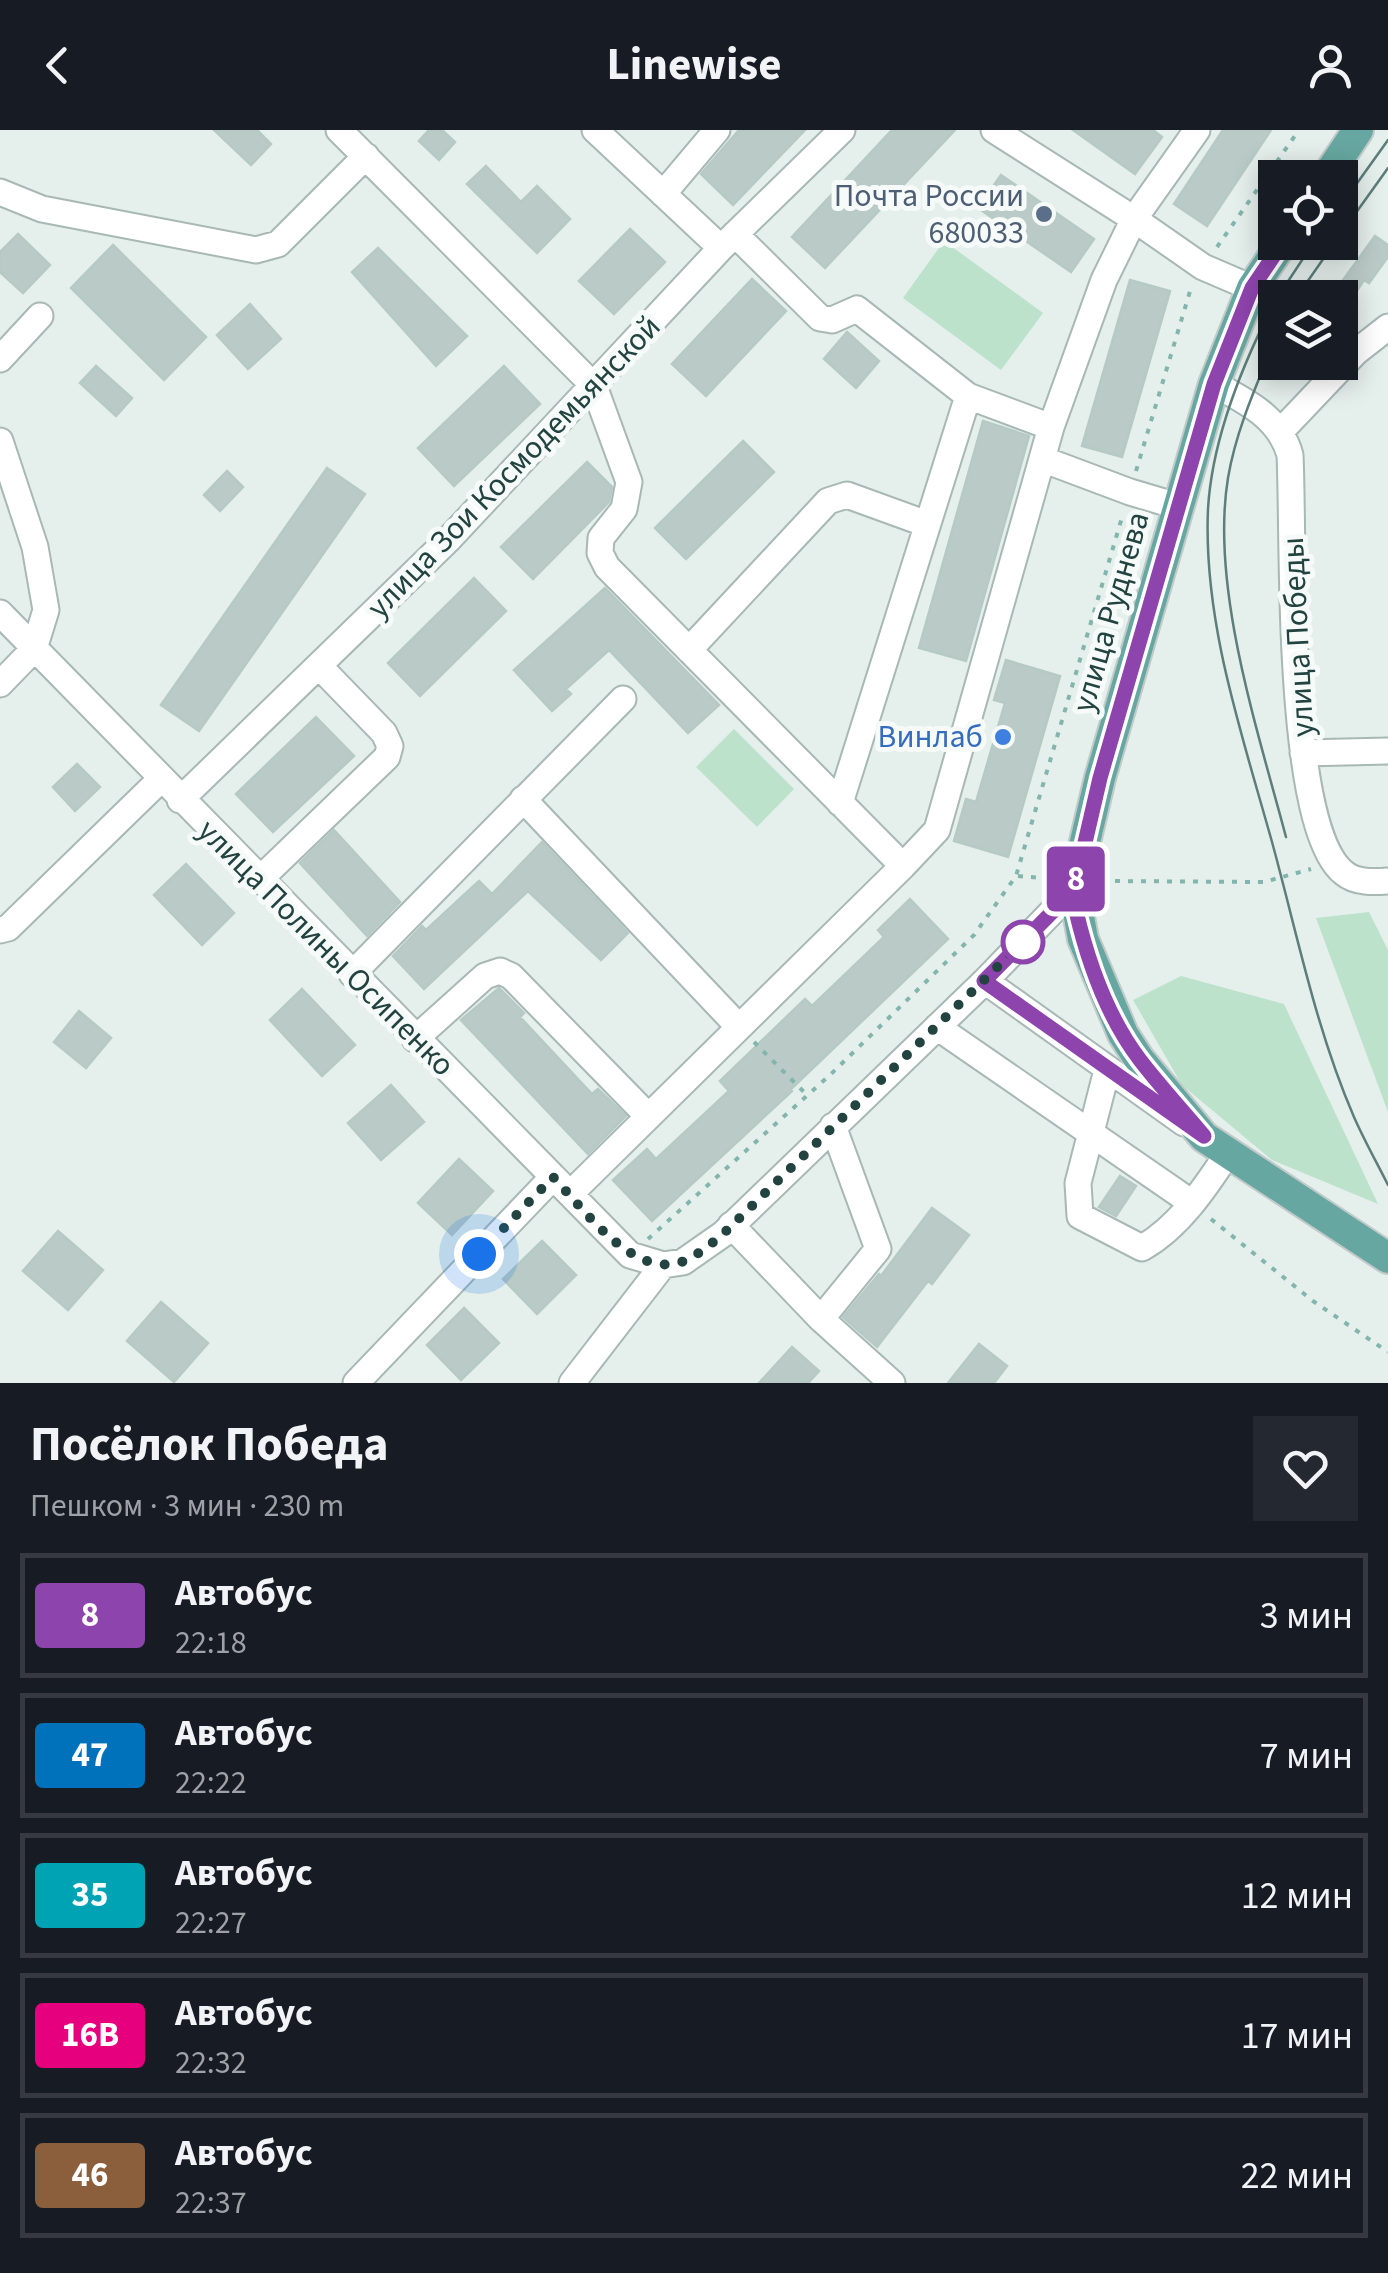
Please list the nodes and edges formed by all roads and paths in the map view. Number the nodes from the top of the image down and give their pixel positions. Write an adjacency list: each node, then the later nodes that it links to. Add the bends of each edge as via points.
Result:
1 (339, 130): 9 (street)
2 (594, 130): 12 (street)
3 (717, 130): 12 (street)
4 (842, 130): 14 (street, улица Зои Космодемьянской)
5 (994, 130): 13 (street)
6 (1299, 130): 16 (path)
7 (1358, 130): 10 (main road)
8 (1189, 133): 13 (street)
9 (366, 156): 11 (street, via 278,244 256,250 42,209); 22 (street)
10 (1338, 160)
11 (0, 192)
12 (663, 194): 14 (street)
13 (1134, 219): 16 (street); 24 (street, via 1104,280)
14 (728, 241): 22 (street, улица Зои Космодемьянской); 23 (street, via 820,318 863,312)
15 (1271, 260): 17 (main road, улица Руднева)
16 (1202, 267): 17 (street); 28 (path)
17 (1252, 288): 21 (main road, улица Руднева)
18 (40, 316): 20 (street)
19 (1388, 327): 25 (street)
20 (0, 358)
21 (1214, 384): 25 (street); 29 (main road, улица Руднева)
22 (594, 386): 33 (street, via 629,482 624,509 602,538 600,553); 34 (street, улица Зои Космодемьянской)
23 (968, 396): 24 (street); 30 (street)
24 (1051, 426): 27 (street)
25 (1281, 431): 38 (street, улица Победы, via 1290,455)
26 (0, 442): 32 (street, via 44,592 46,610)
27 (1042, 459): 28 (street); 44 (street, via 937,830)
28 (1130, 492): 29 (street); 45 (path)
29 (1178, 506): 48 (main road, улица Руднева)
30 (928, 524): 33 (street, via 847,495 828,501); 42 (street)
31 (0, 612): 32 (street, улица Полины Осипенко)
32 (34, 649): 35 (street); 39 (street, улица Полины Осипенко)
33 (690, 650): 42 (street)
34 (320, 667): 41 (street, улица Зои Космодемьянской); 46 (street, via 390,746)
35 (0, 684)
36 (623, 699): 40 (street)
37 (1388, 751): 38 (street)
38 (1303, 752): 43 (street, улица Победы, via 1322,840)
39 (160, 779): 41 (street, улица Полины Осипенко); 49 (street)
40 (522, 798): 50 (street); 52 (street)
41 (180, 800): 46 (street, улица Полины Осипенко)
42 (840, 803): 44 (street)
43 (1335, 862): 47 (street, via 1362,881); 48 (path, via 1264,882)
44 (903, 866): 52 (street)
45 (1016, 876): 48 (path); 56 (path, via 974,936)
46 (259, 880): 50 (street, улица Полины Осипенко)
47 (1388, 881)
48 (1074, 885): 51 (street); 60 (main road, via 1083,939 1123,1034)
49 (0, 930)
50 (352, 974): 54 (street, улица Полины Осипенко)
51 (984, 981): 53 (street); 55 (street)
52 (738, 1026): 56 (path); 57 (street)
53 (937, 1027): 58 (street); 59 (street)
54 (415, 1039): 57 (street, via 500,971); 61 (street, улица Полины Осипенко)
55 (1107, 1070): 59 (street); 60 (street)
56 (808, 1096): 64 (path)
57 (648, 1116): 61 (street)
58 (833, 1126): 63 (street); 67 (street, via 878,1249)
59 (1090, 1134): 62 (street); 62 (street, via 1078,1183 1080,1216 1142,1248)
60 (1216, 1144): 62 (street); 65 (main road)
61 (561, 1186): 64 (street, улица Полины Осипенко); 69 (street)
62 (1192, 1203): 68 (path)
63 (732, 1225): 66 (street, via 700,1252); 67 (street)
64 (630, 1255): 66 (street, улица Полины Осипенко)
65 (1388, 1258)
66 (663, 1265): 70 (street)
67 (821, 1319): 71 (street)
68 (1388, 1352)
69 (356, 1383)
70 (572, 1383)
71 (892, 1383)

